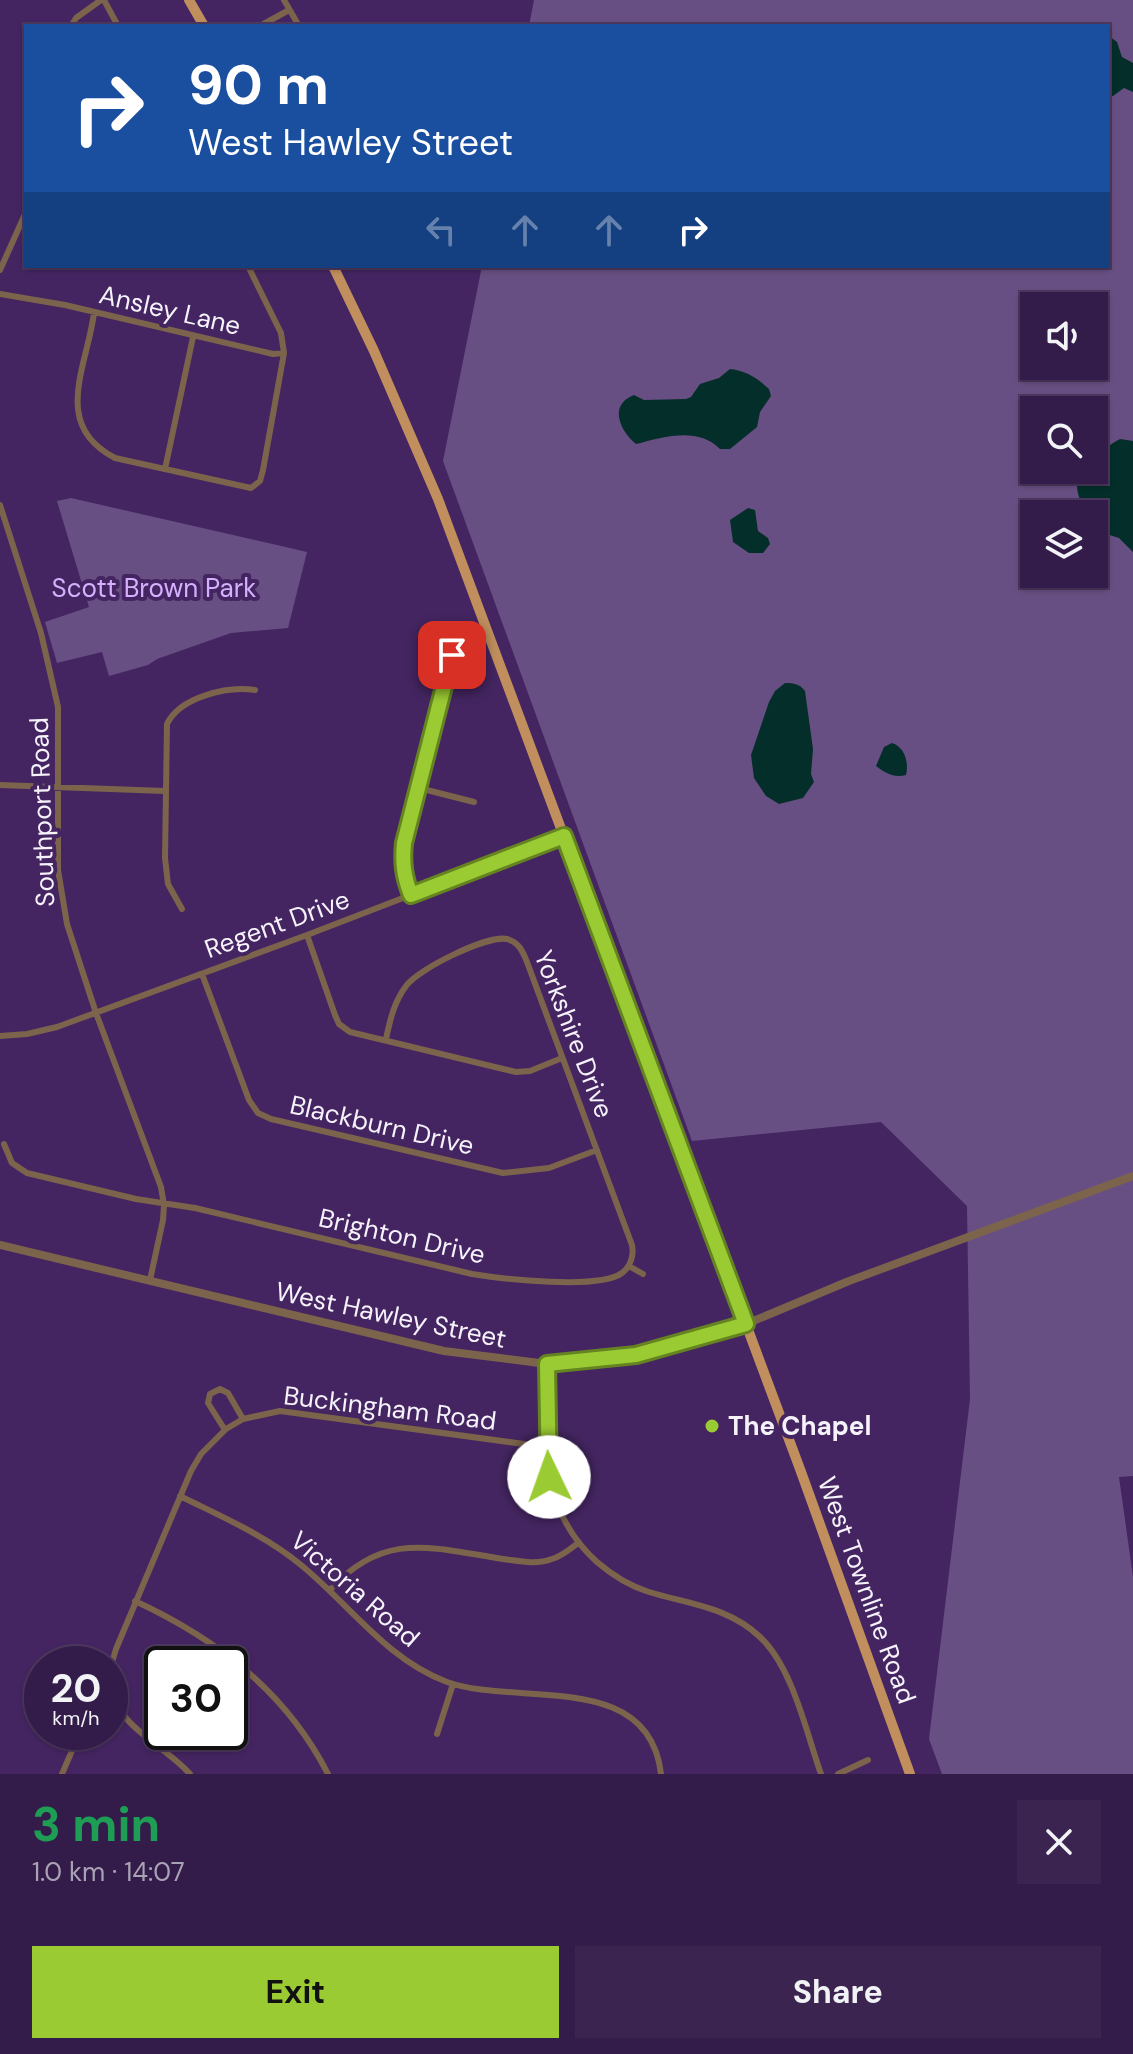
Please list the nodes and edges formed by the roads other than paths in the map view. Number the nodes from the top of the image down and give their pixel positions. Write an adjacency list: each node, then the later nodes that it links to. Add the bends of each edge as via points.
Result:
1 (102, 0): 5 (street); 6 (street)
2 (189, 0): 7 (main road)
3 (284, 0): 4 (street)
4 (289, 10): 8 (street); 9 (street)
5 (72, 24)
6 (117, 24)
7 (203, 24)
8 (264, 24)
9 (298, 24)
10 (24, 217): 13 (street)
11 (249, 268): 17 (street, via 281,333)
12 (334, 268): 29 (main road, West Townline Road, via 438,499)
13 (0, 270)
14 (0, 294): 15 (street, Ansley Lane)
15 (94, 313): 16 (street, Ansley Lane); 18 (street, via 77,401 82,427 115,458)
16 (193, 337): 17 (street, Ansley Lane); 18 (street)
17 (284, 353): 18 (street, via 257,484 248,488)
18 (165, 469)
19 (0, 505): 20 (street, Southport Road)
20 (11, 539): 21 (street); 25 (street, Southport Road, via 53,677)
21 (0, 542)
22 (452, 655): 26 (street)
23 (255, 690): 27 (street, via 217,692 174,713 167,724)
24 (0, 785): 25 (street)
25 (59, 787): 27 (street); 34 (street, Southport Road, via 63,905)
26 (419, 788): 28 (street); 30 (street, via 402,861)
27 (165, 791): 31 (street, via 168,884)
28 (474, 802)
29 (564, 836): 30 (street, Regent Drive); 46 (main road, West Townline Road)
30 (411, 895): 32 (street, Regent Drive)
31 (182, 909)
32 (307, 935): 33 (street, Regent Drive); 36 (street, via 339,1024 350,1032)
33 (202, 974): 34 (street, Regent Drive); 39 (street, Blackburn Drive, via 249,1100 271,1119 503,1173 549,1168)
34 (96, 1013): 35 (street, Regent Drive, via 41,1031); 41 (street, Southport Road)
35 (0, 1036)
36 (386, 1039): 37 (street, via 516,1072); 37 (street, Yorkshire Drive, via 398,998 416,975 502,939 522,951)
37 (562, 1058): 39 (street, Yorkshire Drive)
38 (4, 1144): 41 (street, Brighton Drive, via 12,1163 27,1173)
39 (597, 1150): 43 (street, Yorkshire Drive, via 632,1245)
40 (1133, 1176): 46 (street, West Hawley Street)
41 (164, 1205): 43 (street, Brighton Drive, via 518,1281 614,1277); 45 (street)
42 (0, 1245): 45 (street, West Hawley Street)
43 (629, 1266): 44 (street)
44 (643, 1274)
45 (150, 1280): 47 (street, West Hawley Street, via 444,1351)
46 (746, 1324): 47 (street, West Hawley Street, via 636,1355); 67 (main road, West Townline Road)
47 (547, 1364): 50 (street)
48 (243, 1419): 49 (street, Buckingham Road); 49 (street, via 228,1393 220,1389 210,1394 208,1403); 50 (street, Buckingham Road, via 280,1411)
49 (225, 1430): 51 (street, Buckingham Road, via 201,1454)
50 (546, 1447): 52 (street, via 552,1493)
51 (180, 1496): 53 (street, Victoria Road, via 260,1536); 54 (street, Buckingham Road)
52 (578, 1543): 53 (street, via 560,1556 531,1563 418,1547 392,1549 360,1562); 65 (street, via 621,1579 723,1612 761,1637 785,1672)
53 (330, 1590): 56 (street, Victoria Road, via 396,1654)
54 (135, 1601): 55 (street, Buckingham Road); 63 (street, via 195,1631 247,1670 297,1725)
55 (118, 1646)
56 (453, 1684): 58 (street); 64 (street, Victoria Road, via 611,1705 641,1727)
57 (128, 1722): 62 (street)
58 (437, 1734)
59 (72, 1750): 61 (street)
60 (868, 1760): 66 (street)
61 (62, 1774)
62 (190, 1774)
63 (328, 1774)
64 (661, 1774)
65 (821, 1774)
66 (838, 1774)
67 (910, 1774)

